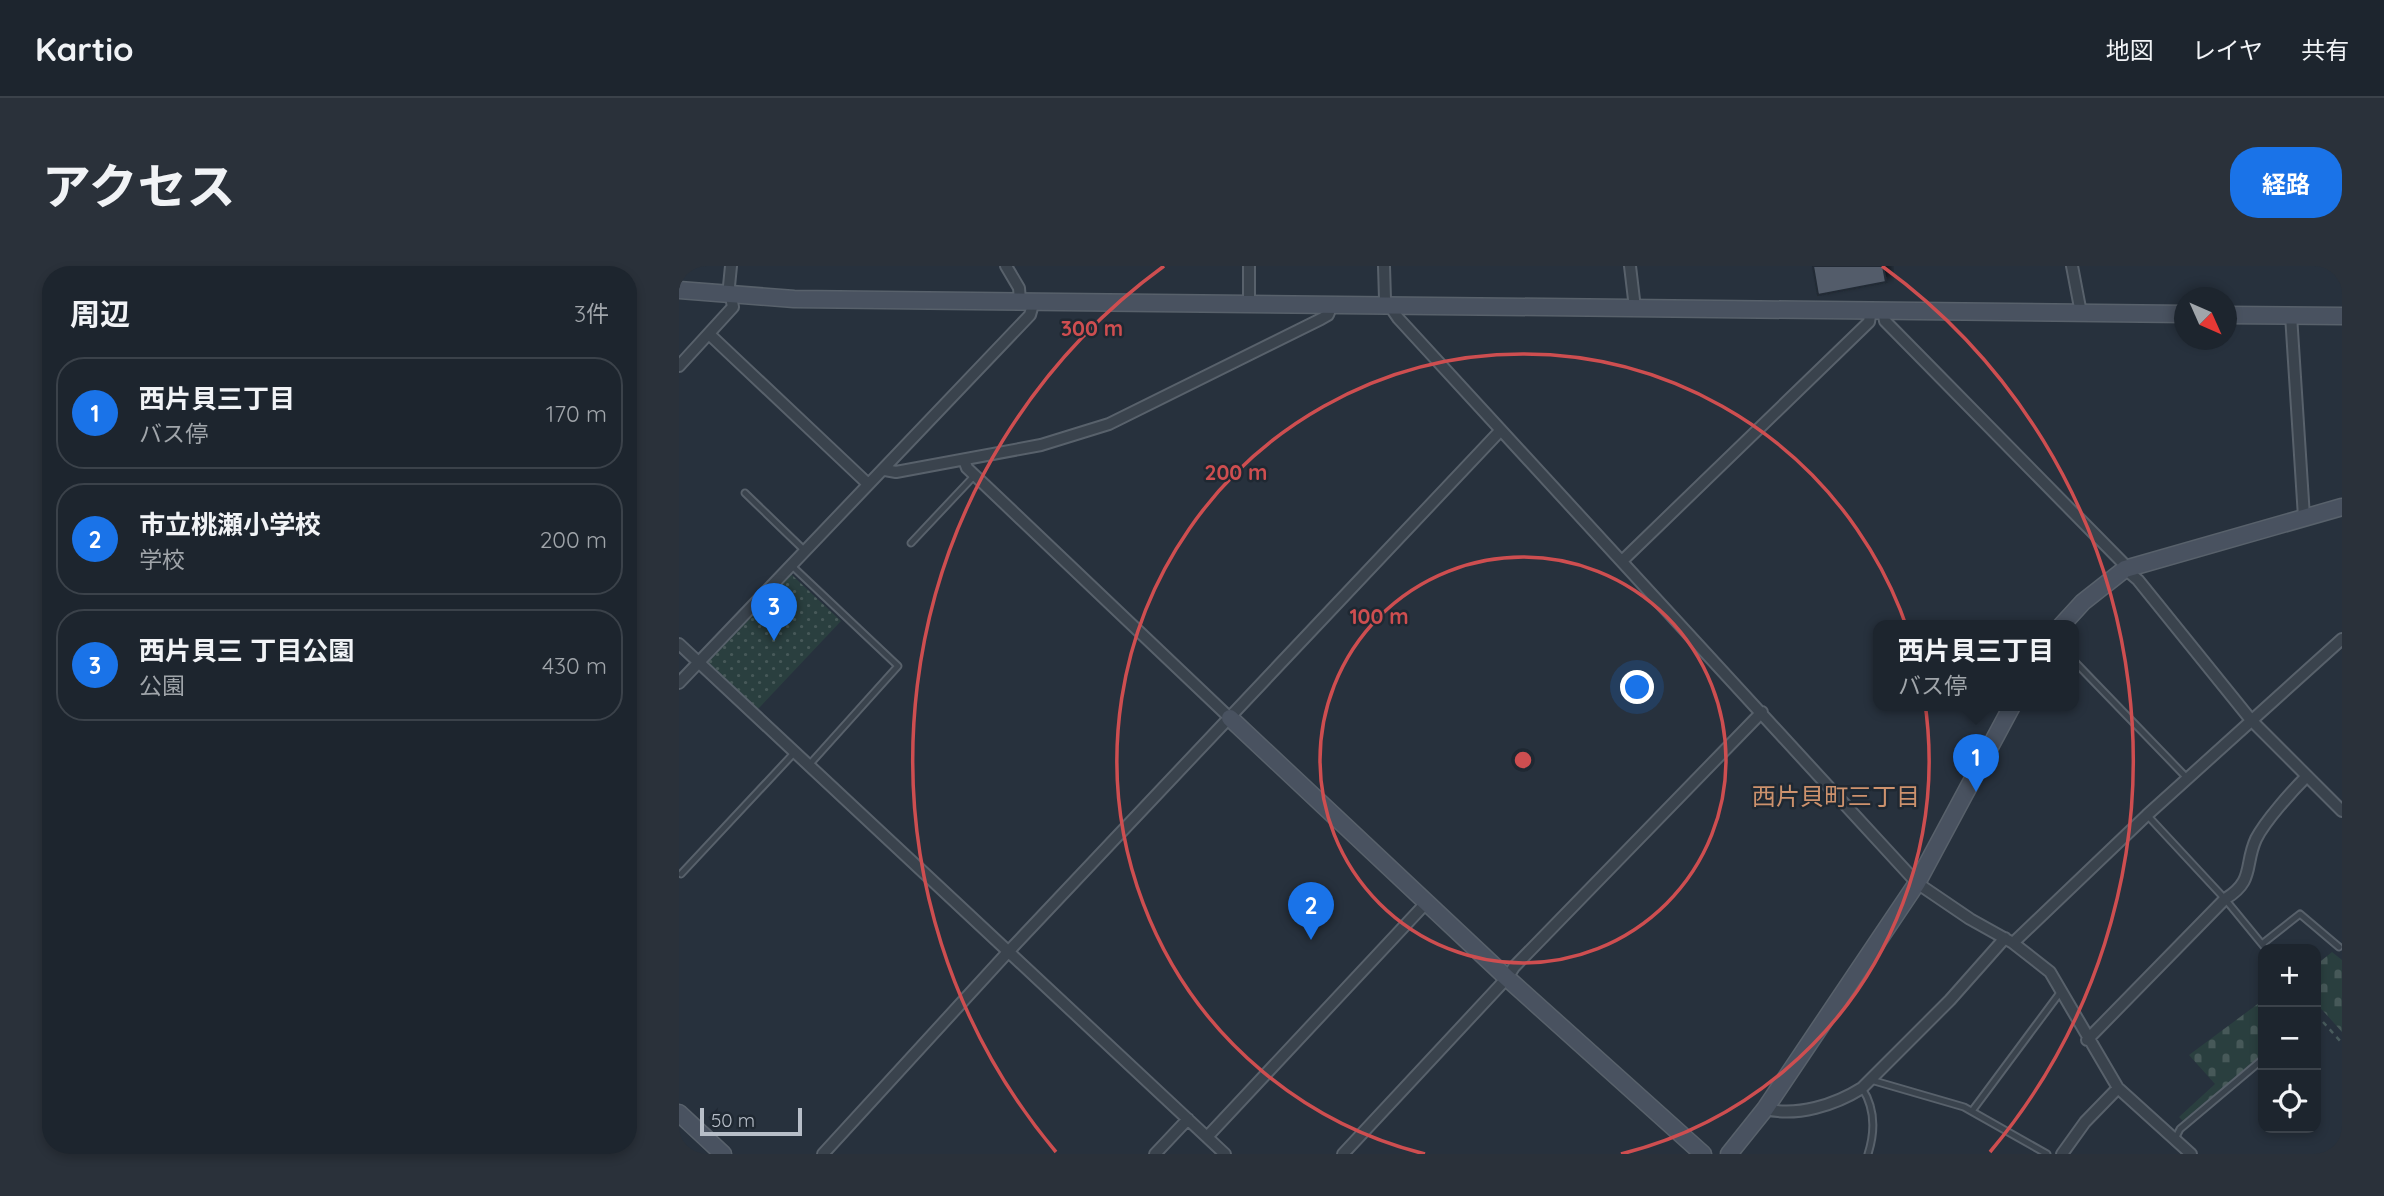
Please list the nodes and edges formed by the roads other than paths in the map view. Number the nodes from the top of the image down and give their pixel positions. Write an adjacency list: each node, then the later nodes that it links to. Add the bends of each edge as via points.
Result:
1 (731, 266): 8 (street)
2 (1006, 266): 9 (street)
3 (1249, 266): 10 (street)
4 (1384, 266): 11 (street)
5 (1630, 266): 13 (street)
6 (2072, 266): 15 (street)
7 (679, 290): 8 (street)
8 (732, 295): 9 (street); 20 (street, via 733,307)
9 (1027, 301): 10 (street); 24 (street, via 1030,315)
10 (1249, 303): 12 (street)
11 (1387, 304): 12 (street); 13 (street); 22 (street)
12 (1332, 305): 23 (street, via 1321,319 1109,425 1052,443)
13 (1635, 308): 14 (street)
14 (1877, 310): 15 (street); 32 (street); 34 (street)
15 (2081, 313): 16 (street)
16 (2174, 314)
17 (2237, 315): 18 (street)
18 (2291, 316): 19 (street); 29 (street)
19 (2342, 316)
20 (709, 334): 21 (street); 26 (street)
21 (679, 366)
22 (1500, 431): 32 (street); 43 (street)
23 (964, 460): 24 (street, via 891,473); 25 (street)
24 (885, 470): 26 (street)
25 (975, 475): 30 (lane); 43 (street)
26 (867, 483): 31 (street)
27 (745, 493): 31 (lane)
28 (2342, 507): 29 (street)
29 (2304, 517): 34 (street)
30 (911, 543)
31 (804, 550): 33 (street)
32 (1622, 561): 42 (street)
33 (790, 565): 38 (street); 46 (lane, via 898,666)
34 (2125, 569): 35 (street); 44 (street)
35 (2066, 620)
36 (2342, 639): 44 (street)
37 (679, 644): 38 (street)
38 (698, 662): 40 (street); 45 (street)
39 (2079, 666): 48 (lane)
40 (679, 684)
41 (2009, 711): 52 (street)
42 (1762, 712): 52 (street); 60 (street)
43 (1230, 718): 54 (street); 59 (street)
44 (2251, 720): 47 (street); 48 (street)
45 (795, 752): 46 (street); 51 (lane)
46 (809, 765): 59 (street)
47 (2307, 776): 49 (street); 53 (street, via 2257,836 2245,881)
48 (2187, 778): 50 (street)
49 (2342, 811)
50 (2147, 815): 53 (lane); 55 (street)
51 (681, 874)
52 (1917, 883): 55 (street); 66 (street)
53 (2225, 899): 56 (lane); 62 (street)
54 (1426, 903): 60 (street); 70 (street)
55 (2009, 940): 61 (street, via 2050,972); 64 (street)
56 (2262, 944)
57 (2267, 944): 58 (lane, via 2300,914)
58 (2339, 947)
59 (1008, 952): 69 (street); 73 (street)
60 (1507, 978): 76 (street); 77 (street)
61 (2062, 990): 62 (street); 67 (lane)
62 (2087, 1040): 65 (street)
63 (2258, 1063): 71 (lane, via 2180,1129)
64 (1867, 1084): 66 (street, via 1847,1098 1813,1108); 67 (lane, via 1930,1095); 79 (lane, via 1873,1136)
65 (2118, 1088): 71 (street); 81 (street)
66 (1765, 1109): 78 (street)
67 (1972, 1111): 80 (lane)
68 (679, 1113): 72 (street)
69 (1188, 1119): 70 (street); 74 (street)
70 (1207, 1137): 75 (street)
71 (2175, 1139): 82 (street)
72 (723, 1154)
73 (823, 1154)
74 (1155, 1154)
75 (1225, 1154)
76 (1343, 1154)
77 (1703, 1154)
78 (1729, 1154)
79 (1868, 1154)
80 (2047, 1154)
81 (2062, 1154)
82 (2191, 1154)

